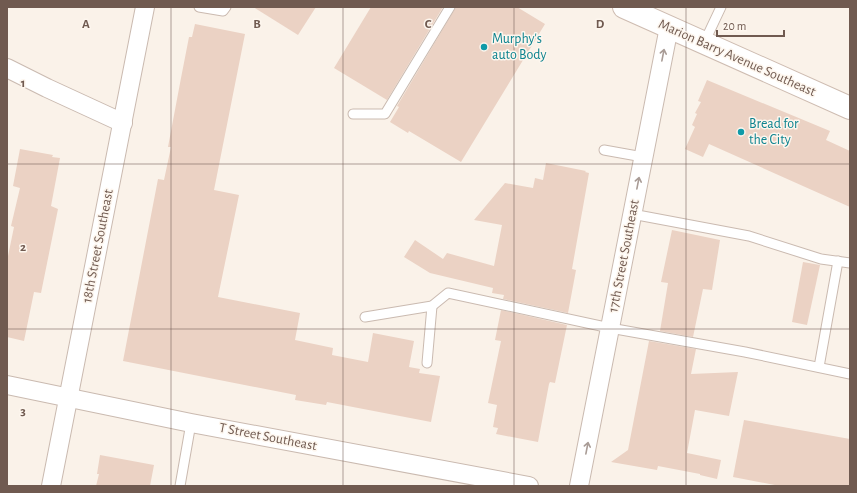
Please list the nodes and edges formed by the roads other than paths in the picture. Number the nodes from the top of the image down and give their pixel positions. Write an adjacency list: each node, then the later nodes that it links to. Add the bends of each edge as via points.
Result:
1 (145, 7): 12 (street, 18th Street Southeast)
2 (199, 7): 3 (lane, via 223,11)
3 (226, 7)
4 (450, 7): 11 (lane, via 385,114)
5 (624, 7): 7 (main road, Marion Barry Avenue Southeast)
6 (721, 7): 8 (lane)
7 (669, 27): 8 (main road, Marion Barry Avenue Southeast); 14 (street, 17th Street Southeast, one-way to 7)
8 (704, 43): 10 (main road, Marion Barry Avenue Southeast)
9 (7, 68): 12 (street)
10 (850, 108)
11 (353, 114)
12 (122, 123): 25 (street, 18th Street Southeast)
13 (604, 150): 14 (lane)
14 (643, 157): 15 (street, 17th Street Southeast, one-way to 14)
15 (632, 214): 16 (lane, via 749,236 821,259); 20 (street, 17th Street Southeast)
16 (838, 261): 17 (lane); 22 (lane)
17 (850, 263)
18 (432, 306): 19 (lane); 20 (lane, via 448,293); 21 (lane)
19 (365, 317)
20 (610, 328): 22 (lane); 30 (street, 17th Street Southeast, one-way to 20)
21 (427, 363)
22 (819, 367): 23 (lane)
23 (850, 374)
24 (7, 385): 25 (street, T Street Southeast)
25 (69, 398): 26 (street, T Street Southeast); 27 (street, 18th Street Southeast)
26 (191, 423): 28 (lane); 29 (street, T Street Southeast)
27 (51, 486)
28 (180, 486)
29 (529, 486)
30 (579, 486)

